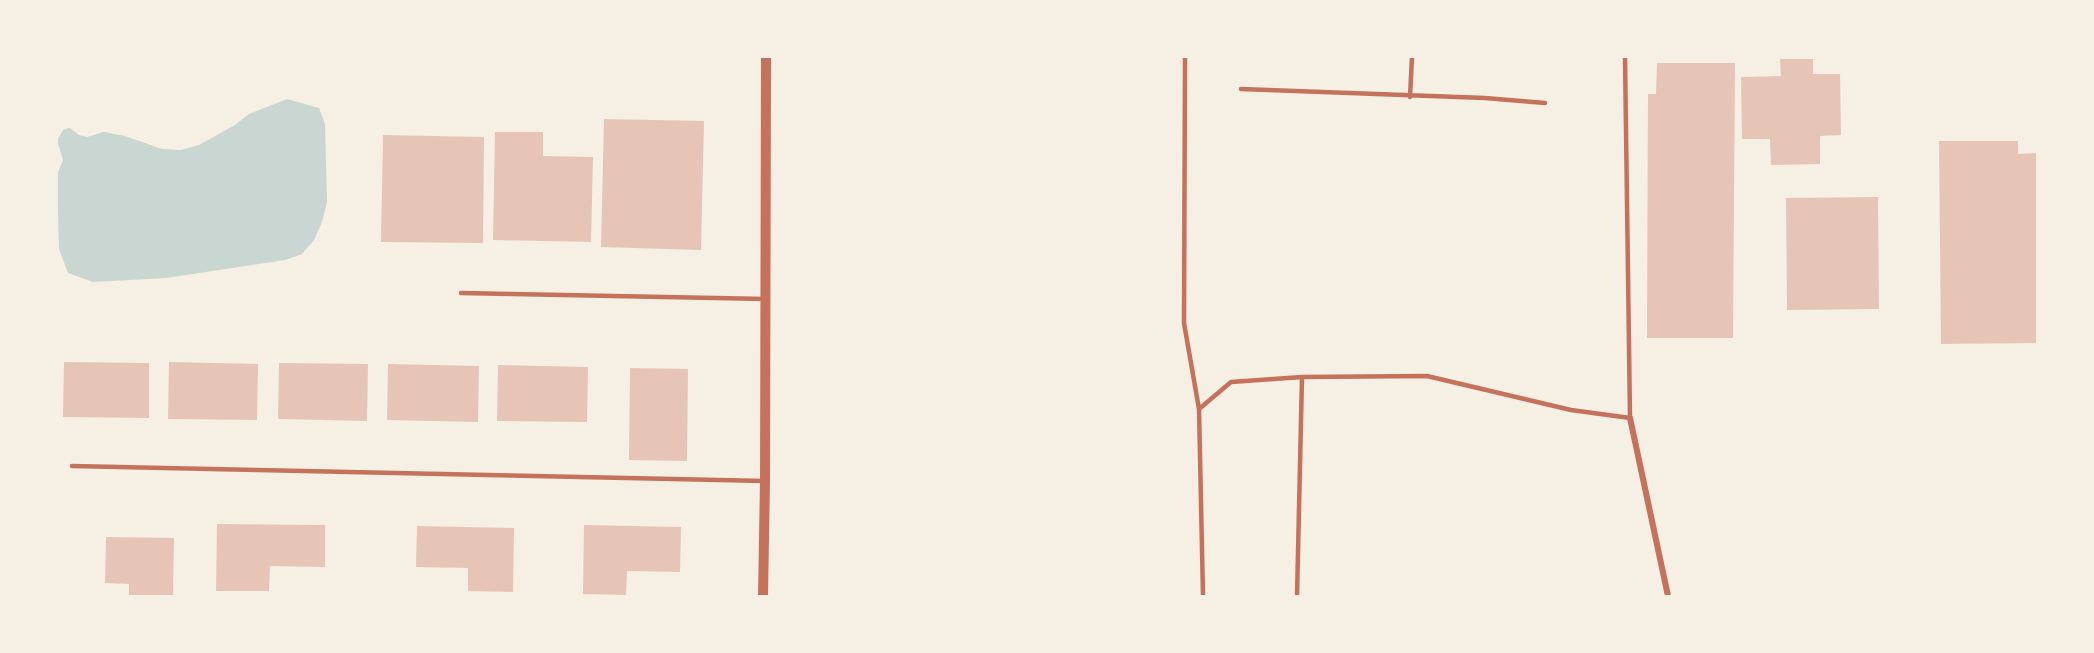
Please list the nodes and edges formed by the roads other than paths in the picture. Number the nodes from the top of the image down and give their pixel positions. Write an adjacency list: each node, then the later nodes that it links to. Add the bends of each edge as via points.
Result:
1 (766, 57): 9 (street)
2 (1185, 57): 11 (lane, via 1184,323)
3 (1412, 57): 6 (lane)
4 (1625, 57): 12 (lane)
5 (1241, 89): 6 (lane)
6 (1410, 97): 7 (lane)
7 (1545, 103)
8 (461, 293): 9 (lane)
9 (766, 299): 14 (street)
10 (1302, 377): 11 (lane, via 1231,382); 12 (lane, via 1427,376 1571,410); 17 (lane)
11 (1199, 409): 16 (lane)
12 (1630, 418): 18 (street)
13 (72, 466): 14 (lane)
14 (765, 481): 15 (street)
15 (763, 596)
16 (1203, 596)
17 (1297, 596)
18 (1668, 596)

